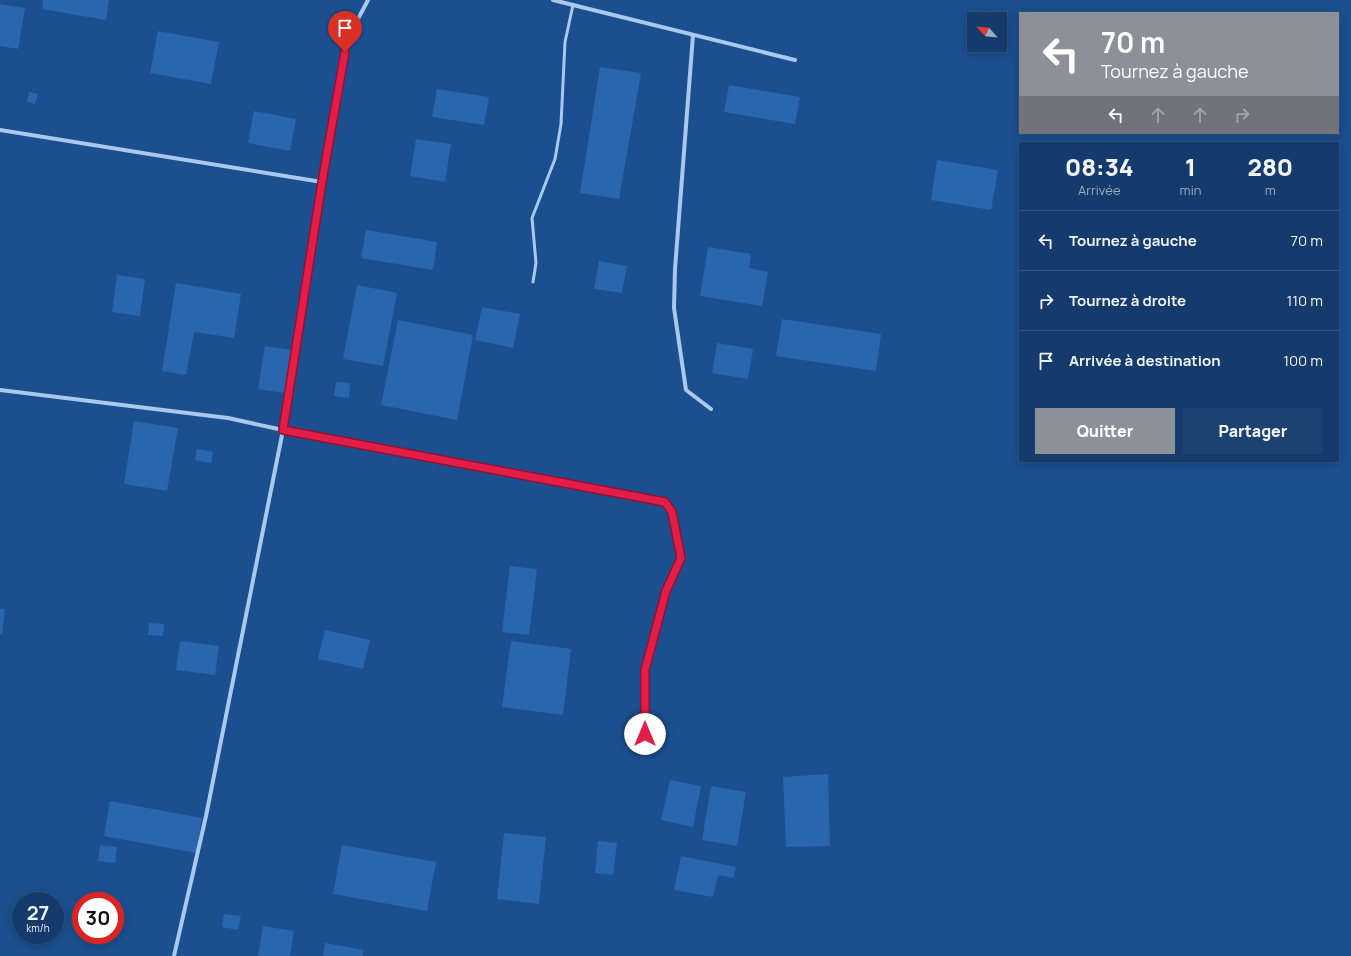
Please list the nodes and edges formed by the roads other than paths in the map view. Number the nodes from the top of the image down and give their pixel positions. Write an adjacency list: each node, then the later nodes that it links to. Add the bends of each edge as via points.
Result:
1 (368, 0): 7 (street, via 348,38)
2 (553, 0): 3 (street)
3 (573, 5): 4 (street); 8 (lane, via 565,42 561,124 555,159 532,218 536,263)
4 (693, 34): 5 (street); 10 (street, via 674,269 674,308 686,390)
5 (795, 60)
6 (0, 130): 7 (street)
7 (322, 182): 11 (street)
8 (533, 282)
9 (0, 390): 11 (street, via 228,418)
10 (711, 408)
11 (283, 430): 12 (street, via 665,502 672,512 681,558 666,591 645,670); 13 (street, via 206,816)
12 (645, 734)
13 (174, 956)

